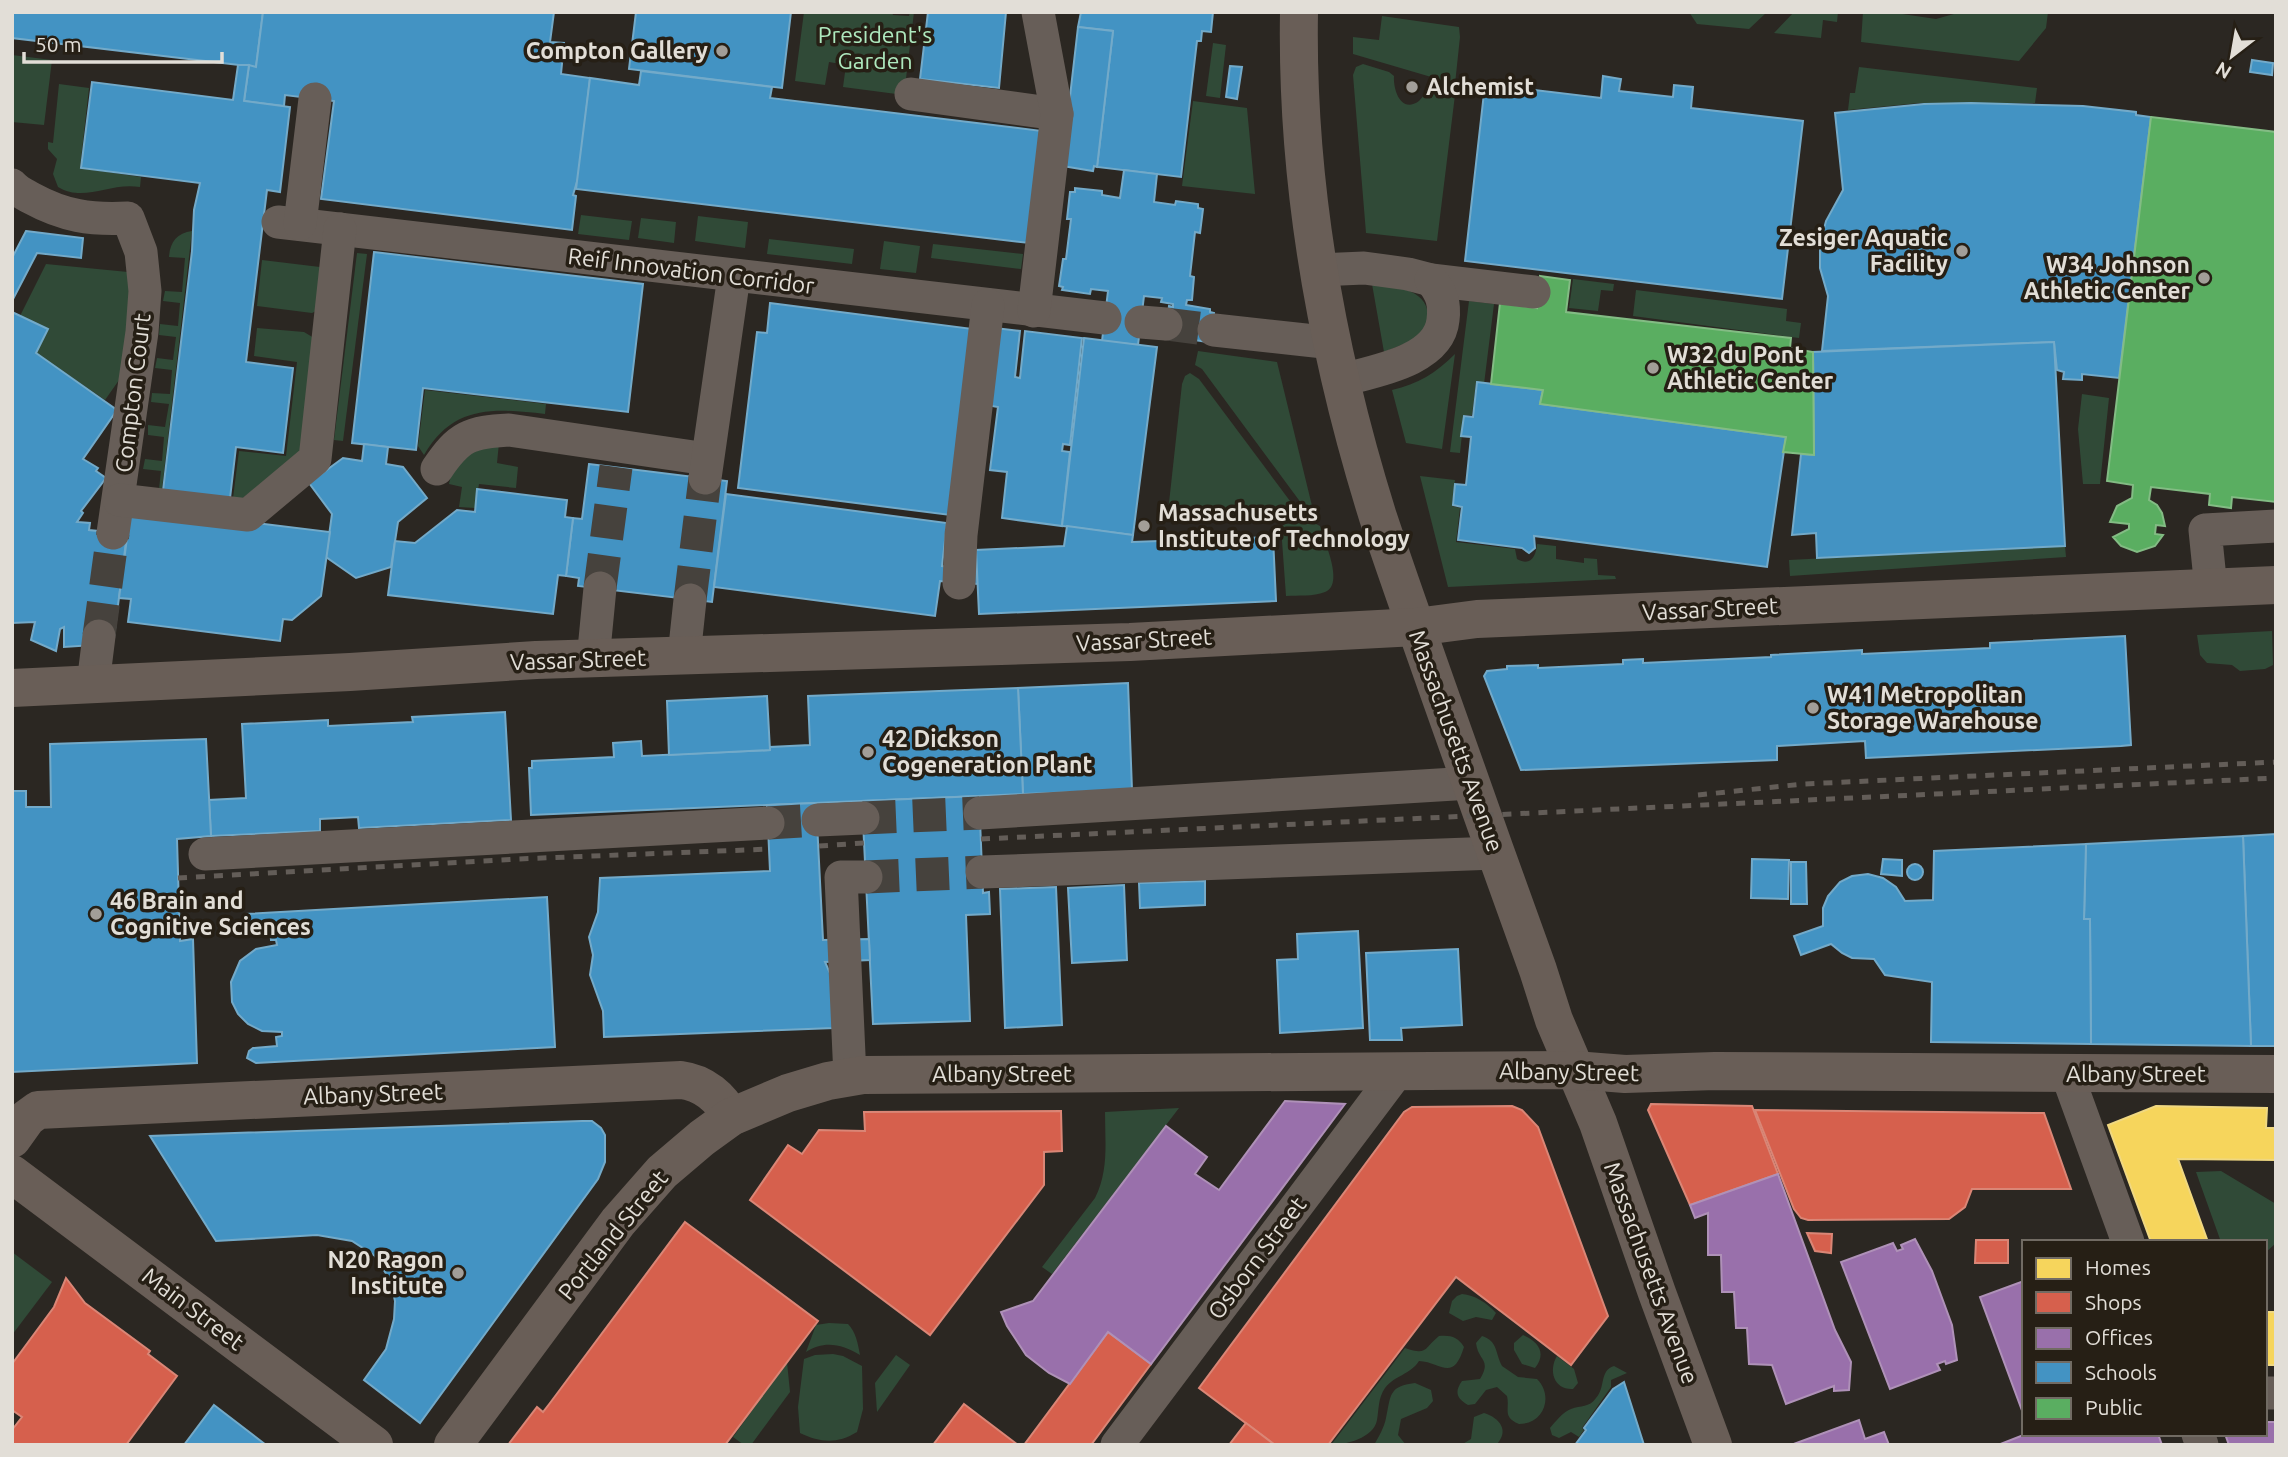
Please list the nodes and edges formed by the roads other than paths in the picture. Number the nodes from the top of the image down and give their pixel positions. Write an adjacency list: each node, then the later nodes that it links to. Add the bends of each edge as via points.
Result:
1 (1038, 12): 5 (street)
2 (1298, 12): 8 (main road, Massachusetts Avenue, via 1304,169)
3 (911, 94): 5 (street)
4 (315, 99): 7 (street, Reif Innovation Corridor, via 289,223)
5 (1057, 114): 13 (street)
6 (12, 185): 19 (street, Compton Court, via 69,215 128,218 141,252 142,332)
7 (340, 229): 9 (street, Reif Innovation Corridor); 19 (street, via 315,459 248,515)
8 (1318, 270): 10 (street, via 1364,268); 16 (main road, Massachusetts Avenue)
9 (734, 276): 12 (street, Reif Innovation Corridor); 18 (street, via 706,469 617,456 509,430 461,439)
10 (1431, 280): 11 (street); 17 (street, via 1443,300 1437,340 1426,351 1403,361)
11 (1534, 292)
12 (988, 304): 13 (street, Reif Innovation Corridor); 22 (street, via 961,536)
13 (1034, 311): 14 (street, Reif Innovation Corridor)
14 (1105, 318)
15 (1214, 330): 16 (street)
16 (1333, 343): 17 (main road, Massachusetts Avenue)
17 (1342, 380): 27 (main road, Massachusetts Avenue, via 1378,515)
18 (438, 469)
19 (119, 500): 21 (street, Compton Court)
20 (2276, 526): 25 (street, via 2205,530)
21 (113, 533)
22 (960, 583)
23 (2276, 585): 25 (main road, Vassar Street)
24 (600, 589): 30 (street)
25 (2211, 589): 27 (main road, Vassar Street, via 1477,619)
26 (690, 600): 29 (street)
27 (1416, 627): 29 (main road, Vassar Street, via 1118,643); 33 (main road, Massachusetts Avenue)
28 (99, 636): 31 (street)
29 (684, 656): 30 (main road, Vassar Street)
30 (593, 660): 31 (main road, Vassar Street)
31 (93, 684): 32 (main road, Vassar Street)
32 (12, 688)
33 (1471, 783): 34 (street); 38 (main road, Massachusetts Avenue)
34 (980, 813)
35 (863, 818): 36 (street)
36 (818, 820)
37 (768, 824): 39 (street)
38 (1496, 853): 40 (street); 42 (main road, Massachusetts Avenue)
39 (205, 854)
40 (982, 872)
41 (866, 877): 46 (street, via 841,877)
42 (1574, 1070): 43 (main road, Albany Street); 44 (main road, Albany Street, via 1625,1074); 54 (main road, Massachusetts Avenue, via 1598,1124)
43 (1398, 1071): 46 (main road, Albany Street); 53 (street, Osborn Street)
44 (2067, 1074): 45 (main road, Albany Street); 50 (street)
45 (2276, 1074)
46 (856, 1076): 47 (main road, Portland Street, via 788,1093)
47 (732, 1117): 48 (main road, Albany Street, via 708,1090 681,1080 44,1109 32,1113); 52 (main road, Portland Street, via 642,1192)
48 (12, 1139)
49 (12, 1174): 51 (main road, Main Street)
50 (2127, 1240)
51 (374, 1445)
52 (453, 1445)
53 (1117, 1445)
54 (1713, 1445)

